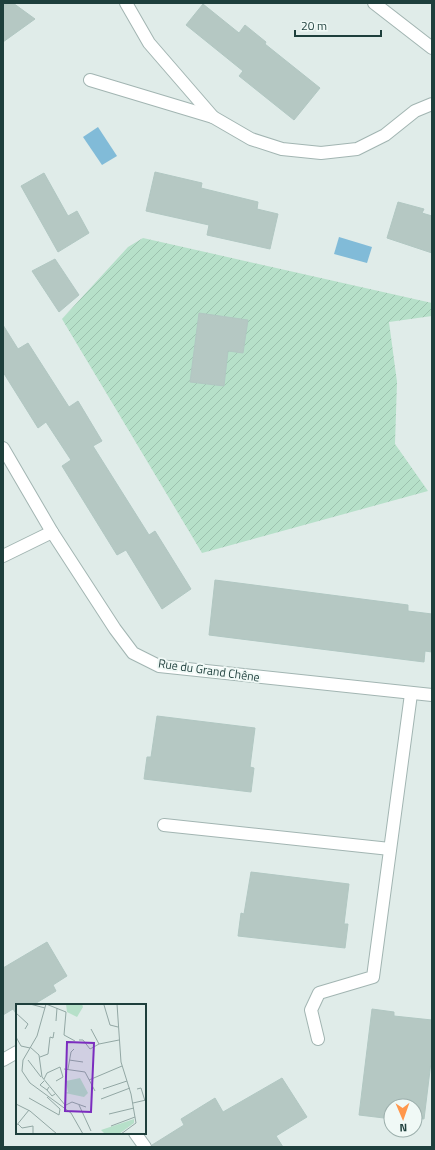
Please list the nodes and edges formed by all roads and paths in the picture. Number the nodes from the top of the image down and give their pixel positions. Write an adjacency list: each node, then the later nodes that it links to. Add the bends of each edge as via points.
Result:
1 (126, 3): 6 (street, via 149,43)
2 (374, 3): 3 (street)
3 (432, 48)
4 (90, 80): 6 (street)
5 (432, 104): 6 (street, via 415,111 385,135 357,149 321,153 282,149 251,139)
6 (213, 117)
7 (3, 448): 8 (street, Rue du Grand Chêne)
8 (52, 532): 9 (street); 10 (street, Rue du Grand Chêne, via 133,653 159,666)
9 (3, 556)
10 (411, 694): 11 (street, Rue du Grand Chêne); 13 (street)
11 (432, 695)
12 (164, 825): 13 (street)
13 (390, 849): 14 (street, via 373,977 319,993 311,1010)
14 (318, 1039)
15 (16, 1053): 16 (street)
16 (3, 1060)
17 (137, 1134): 18 (street)
18 (145, 1147)

